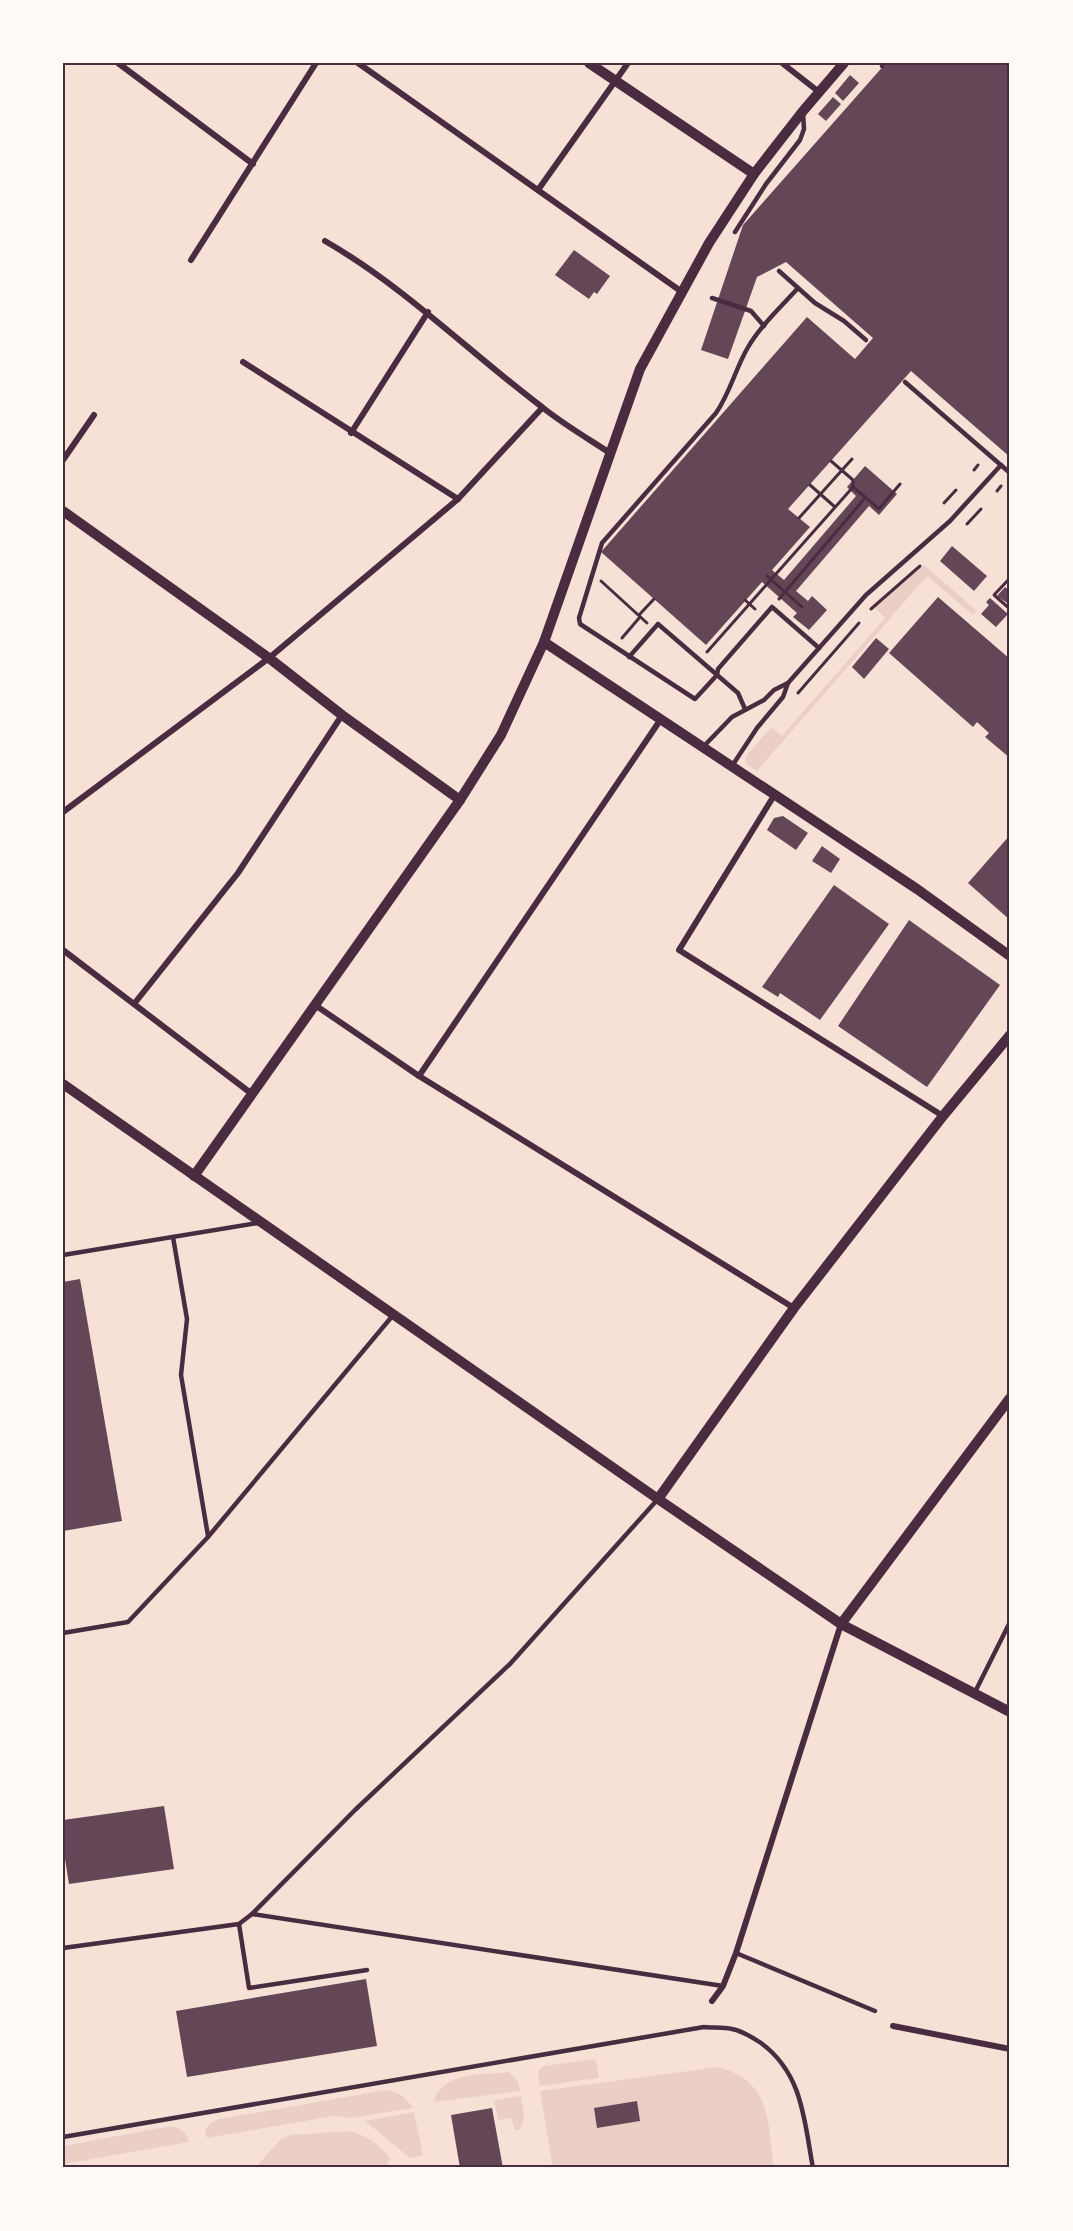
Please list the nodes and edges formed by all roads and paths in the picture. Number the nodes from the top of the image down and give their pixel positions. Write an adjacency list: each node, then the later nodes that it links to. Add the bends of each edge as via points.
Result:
1 (118, 63): 11 (street)
2 (316, 63): 11 (street)
3 (358, 63): 13 (street)
4 (589, 63): 8 (street)
5 (628, 63): 8 (street)
6 (782, 63): 9 (street)
7 (844, 63): 9 (street)
8 (615, 82): 12 (street); 13 (street)
9 (819, 92): 10 (street)
10 (803, 111): 12 (street); 14 (lane, via 800,140)
11 (253, 164): 16 (street)
12 (754, 174): 19 (street)
13 (538, 190): 19 (street)
14 (735, 232)
15 (325, 241): 21 (street, via 360,261)
16 (191, 260)
17 (779, 271): 18 (lane)
18 (798, 288): 22 (lane); 23 (lane)
19 (682, 292): 29 (street, via 640,369)
20 (712, 298): 22 (lane, via 751,311)
21 (428, 312): 26 (street); 28 (street)
22 (764, 326): 56 (lane, via 747,349 724,402 602,543)
23 (866, 340)
24 (243, 362): 28 (street)
25 (905, 382): 34 (lane)
26 (542, 408): 29 (street); 46 (street)
27 (94, 415): 31 (street)
28 (351, 433): 46 (street)
29 (610, 453): 67 (street)
30 (852, 459): 36 (path)
31 (63, 460)
32 (831, 461): 36 (path)
33 (978, 465): 35 (path)
34 (1001, 465): 37 (lane); 69 (lane, via 950,521 866,595)
35 (974, 470)
36 (841, 471): 41 (path, via 853,480); 44 (path)
37 (1010, 473)
38 (900, 484): 45 (path, via 879,509)
39 (810, 485): 44 (path)
40 (1001, 486): 43 (path)
41 (853, 487): 45 (path); 48 (path)
42 (956, 490): 47 (path)
43 (997, 490)
44 (820, 494): 48 (path); 51 (path)
45 (865, 498): 60 (path)
46 (458, 499): 71 (street)
47 (944, 503)
48 (835, 507): 54 (path)
49 (981, 509): 52 (path)
50 (63, 511): 71 (street)
51 (799, 518)
52 (967, 524)
53 (788, 552): 54 (path)
54 (793, 556): 59 (path)
55 (922, 564): 75 (path, via 872,608)
56 (593, 574): 65 (path); 68 (lane, via 580,624)
57 (767, 576): 59 (path)
58 (1010, 578): 64 (path, via 994,596)
59 (771, 580): 60 (path); 72 (path)
60 (784, 591): 62 (path); 63 (path)
61 (654, 598): 65 (path)
62 (780, 598)
63 (802, 607)
64 (1010, 609)
65 (639, 616): 66 (path); 68 (path)
66 (653, 629): 70 (lane); 72 (lane, via 658,624)
67 (544, 642): 78 (street); 82 (street, via 501,735)
68 (614, 647): 70 (lane)
69 (819, 648): 73 (lane, via 772,607); 74 (lane)
70 (629, 657): 73 (lane, via 695,699)
71 (269, 658): 77 (street); 83 (street)
72 (700, 661): 73 (lane)
73 (717, 675): 76 (lane, via 738,693)
74 (788, 683): 76 (lane); 80 (lane, via 783,697)
75 (792, 699)
76 (746, 709): 79 (lane, via 732,717)
77 (342, 715): 82 (street); 86 (street, via 238,873)
78 (661, 719): 79 (street); 89 (street)
79 (703, 747): 80 (street)
80 (732, 766): 81 (street)
81 (775, 794): 85 (street); 92 (street, via 679,950)
82 (460, 800): 87 (street)
83 (63, 812)
84 (63, 950): 86 (street)
85 (1010, 956)
86 (134, 1004): 91 (street)
87 (315, 1005): 89 (street); 91 (street)
88 (1010, 1035): 92 (street)
89 (419, 1076): 97 (street)
90 (63, 1084): 93 (street)
91 (252, 1094): 93 (street)
92 (943, 1116): 97 (street)
93 (194, 1176): 94 (street)
94 (261, 1223): 95 (lane); 98 (street)
95 (173, 1237): 96 (lane); 101 (lane, via 187,1319 181,1375)
96 (63, 1255)
97 (795, 1308): 100 (street)
98 (394, 1314): 100 (street); 101 (lane)
99 (1010, 1398): 103 (street)
100 (658, 1499): 103 (street); 107 (lane, via 510,1664)
101 (208, 1537): 104 (lane, via 128,1622)
102 (1010, 1622): 105 (lane)
103 (840, 1624): 105 (street); 110 (street)
104 (63, 1633)
105 (974, 1695): 106 (street)
106 (1010, 1712)
107 (252, 1914): 108 (lane); 112 (lane)
108 (239, 1924): 109 (lane); 111 (lane, via 249,1988)
109 (63, 1948)
110 (736, 1953): 112 (street); 114 (lane)
111 (367, 1970)
112 (723, 1986): 113 (street)
113 (712, 2001)
114 (875, 2011)
115 (892, 2026): 116 (street)
116 (1010, 2049)
117 (63, 2137): 118 (lane, via 704,2027 733,2029 774,2053 792,2077)
118 (813, 2168)

